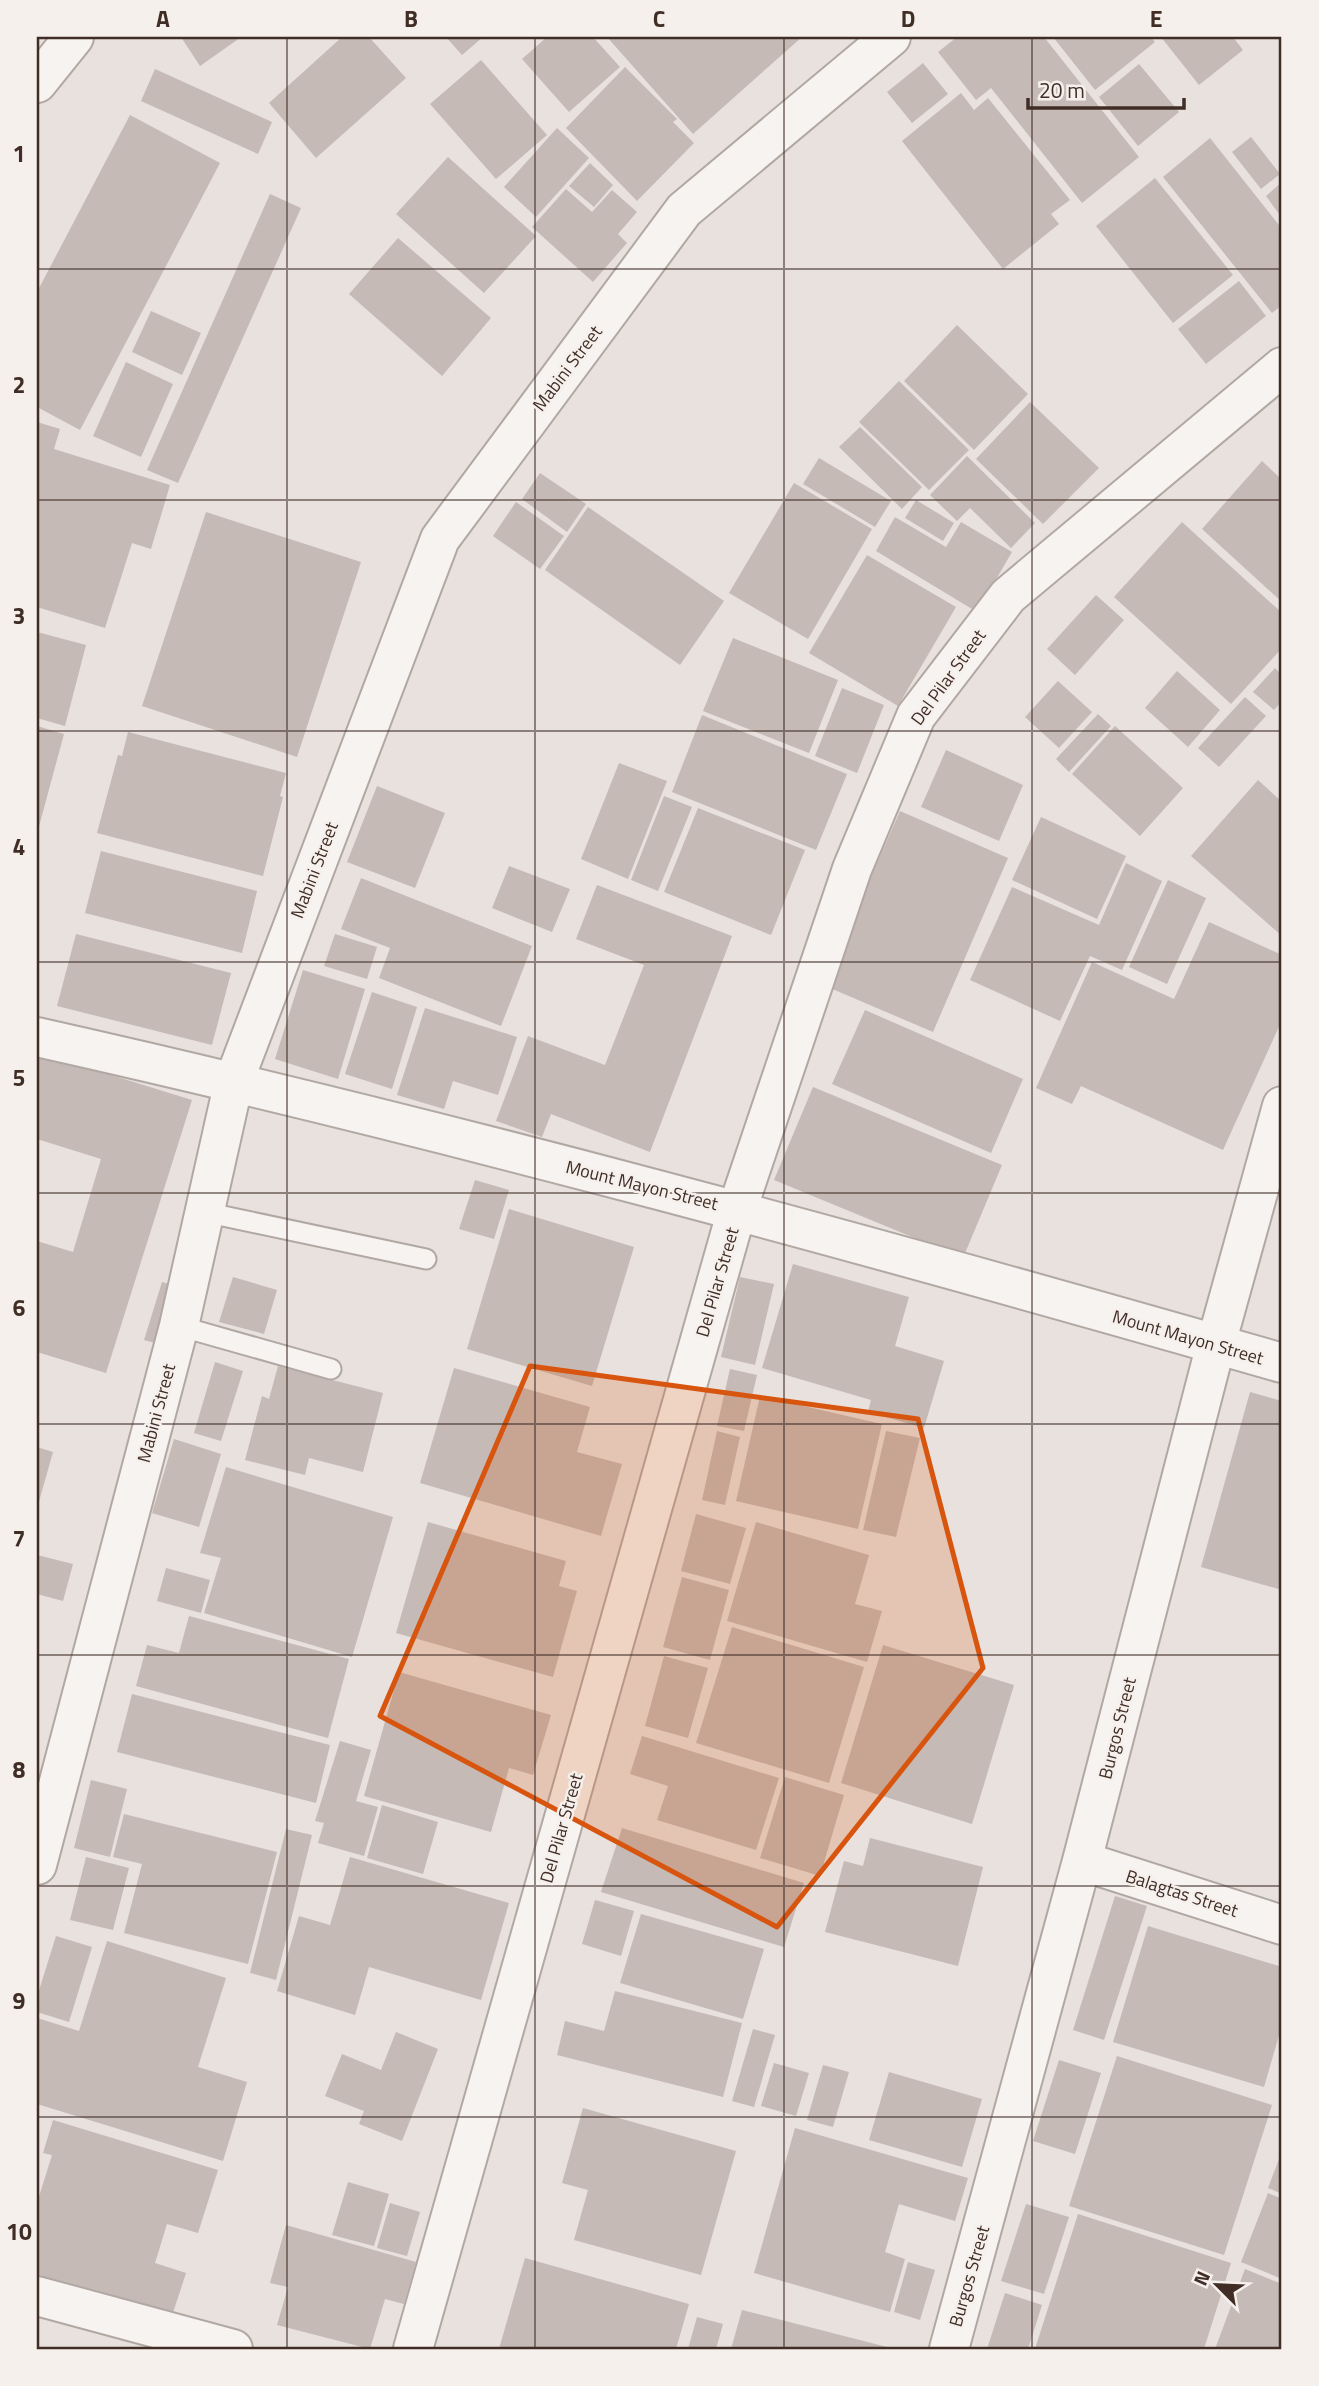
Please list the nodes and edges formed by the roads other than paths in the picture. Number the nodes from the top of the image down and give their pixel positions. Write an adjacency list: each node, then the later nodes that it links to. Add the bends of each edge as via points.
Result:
1 (74, 37): 3 (street)
2 (891, 37): 6 (street, Mabini Street, via 684,210 440,539)
3 (37, 83)
4 (1282, 367): 8 (street, Del Pilar Street, via 1008,596 916,716 852,869)
5 (37, 1037): 6 (street, Mount Mayon Street)
6 (234, 1081): 8 (street, Mount Mayon Street); 9 (street, Mabini Street)
7 (1282, 1106): 12 (street, Burgos Street)
8 (737, 1210): 12 (street, Mount Mayon Street); 20 (street, Del Pilar Street)
9 (204, 1212): 10 (lane); 11 (street, Mabini Street)
10 (426, 1259)
11 (179, 1326): 14 (lane); 16 (street, Mabini Street)
12 (1216, 1344): 13 (street, Mount Mayon Street); 15 (street, Burgos Street)
13 (1282, 1363)
14 (331, 1368)
15 (1082, 1861): 17 (street, Balagtas Street); 21 (street, Burgos Street)
16 (37, 1865)
17 (1282, 1925)
18 (37, 2296): 19 (street)
19 (233, 2349)
20 (413, 2349)
21 (949, 2349)

